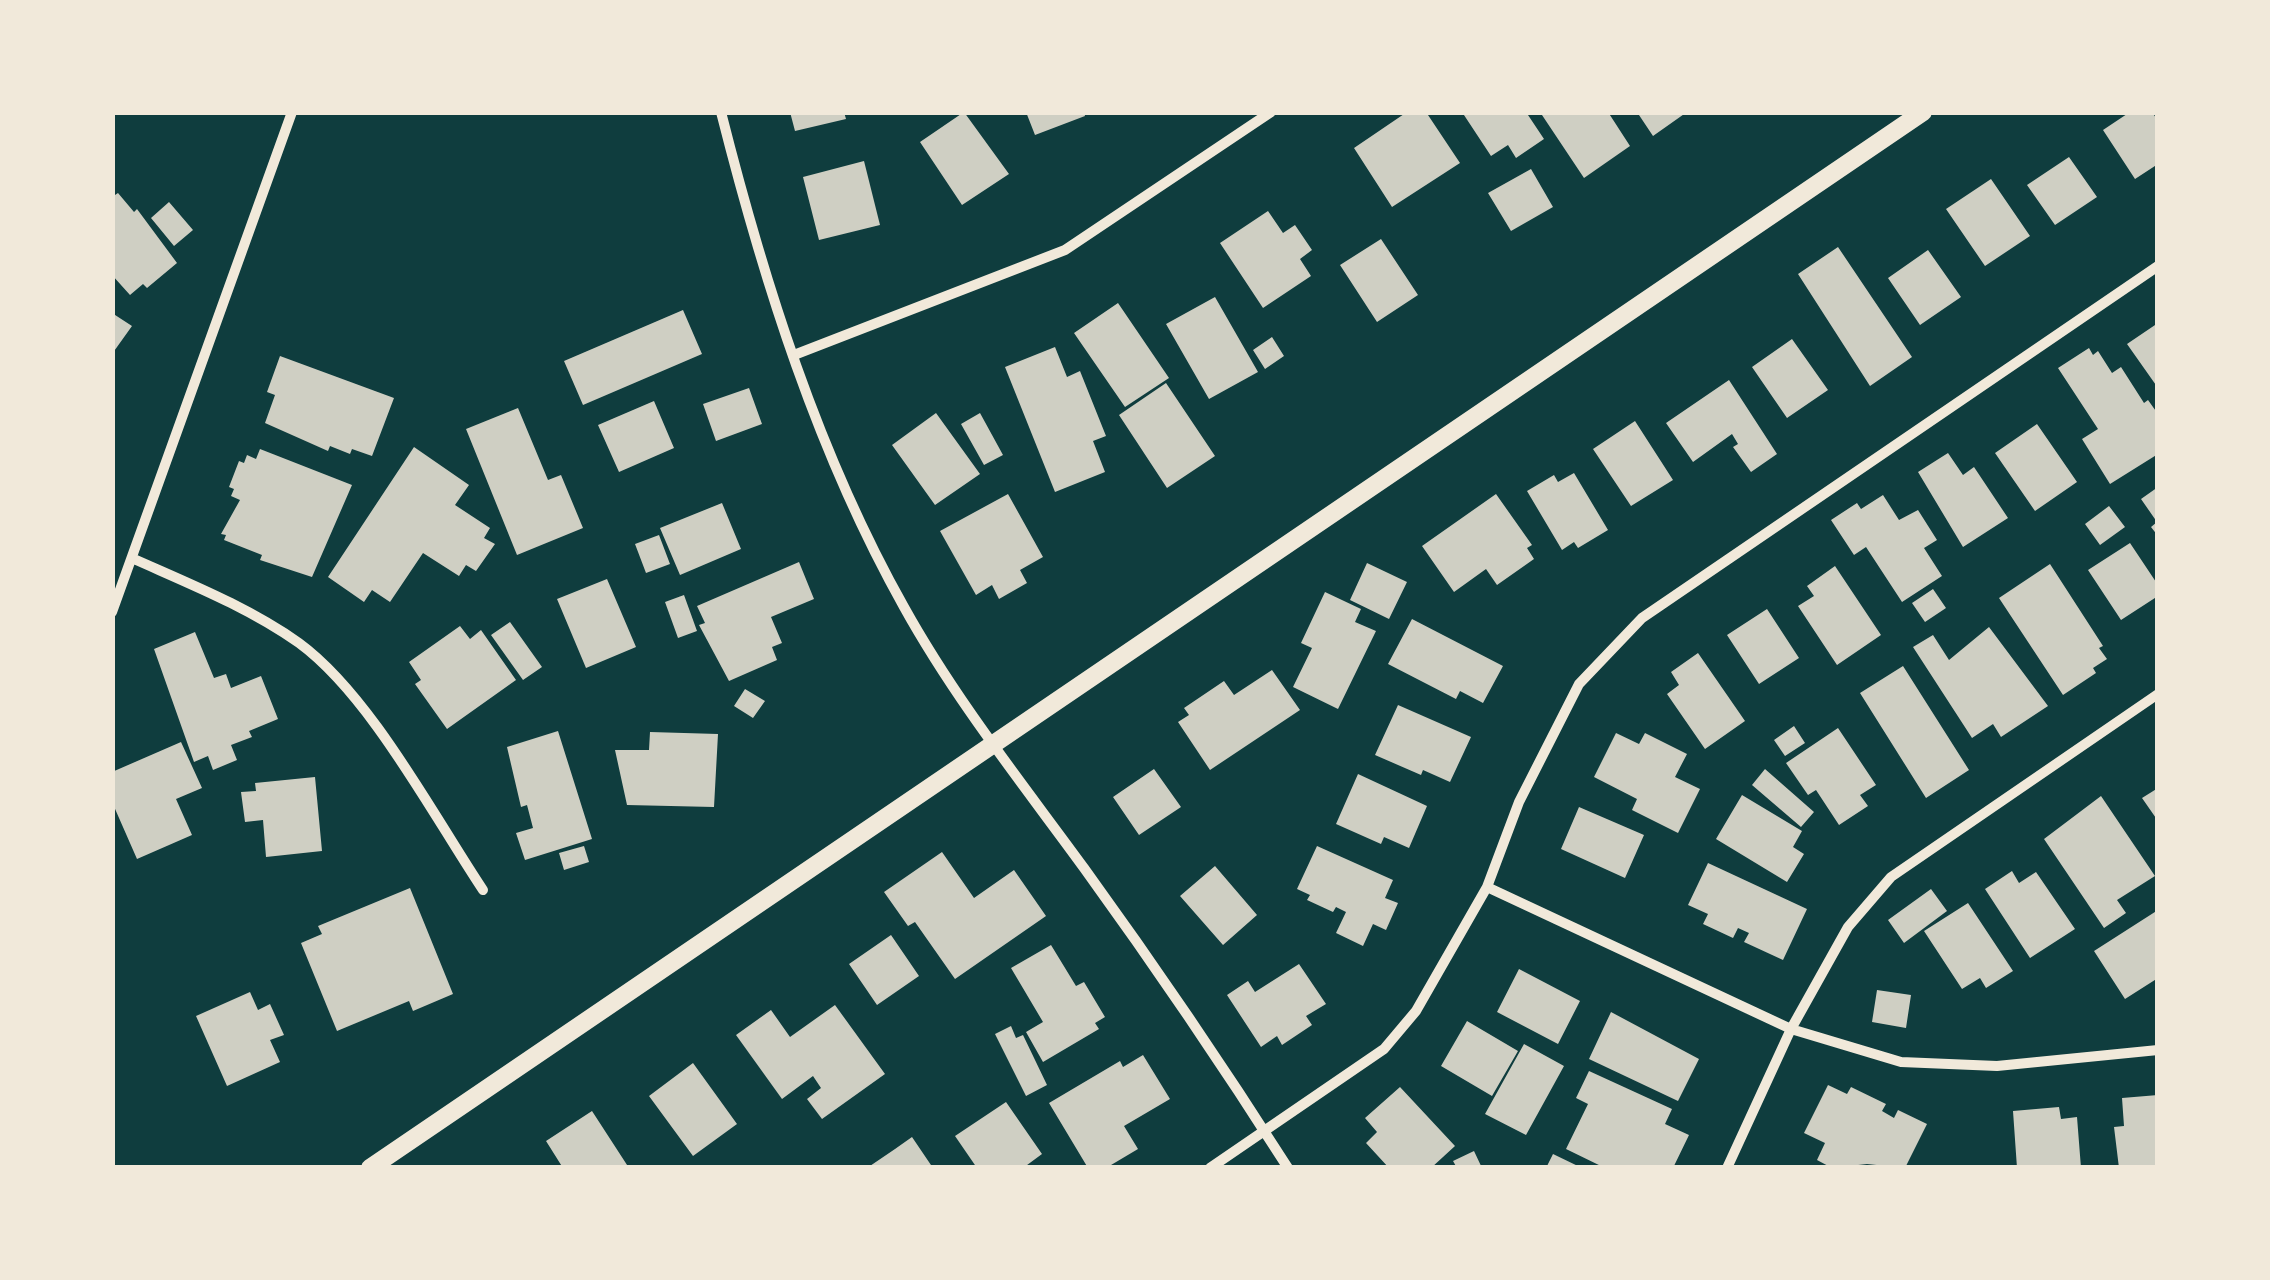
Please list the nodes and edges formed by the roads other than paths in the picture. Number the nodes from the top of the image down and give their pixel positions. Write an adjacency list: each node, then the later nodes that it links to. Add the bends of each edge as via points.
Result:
1 (292, 112): 7 (street)
2 (722, 112): 6 (street, via 748,218)
3 (1271, 112): 6 (street, via 1065,250)
4 (1923, 112): 10 (street)
5 (2158, 266): 11 (street, via 1642,618 1579,684 1519,802)
6 (794, 355): 10 (street, via 840,480 904,609)
7 (134, 559): 8 (street); 12 (street, via 248,611 302,645 377,729)
8 (112, 612)
9 (2158, 694): 13 (street, via 1891,877 1848,927)
10 (994, 743): 15 (street, via 1153,962); 16 (street)
11 (1488, 887): 13 (street); 15 (street, via 1416,1011 1384,1049)
12 (483, 890)
13 (1791, 1029): 14 (street, via 1901,1062 1997,1066); 19 (street)
14 (2158, 1050)
15 (1264, 1130): 17 (street); 18 (street)
16 (370, 1168)
17 (1210, 1168)
18 (1288, 1168)
19 (1727, 1168)

